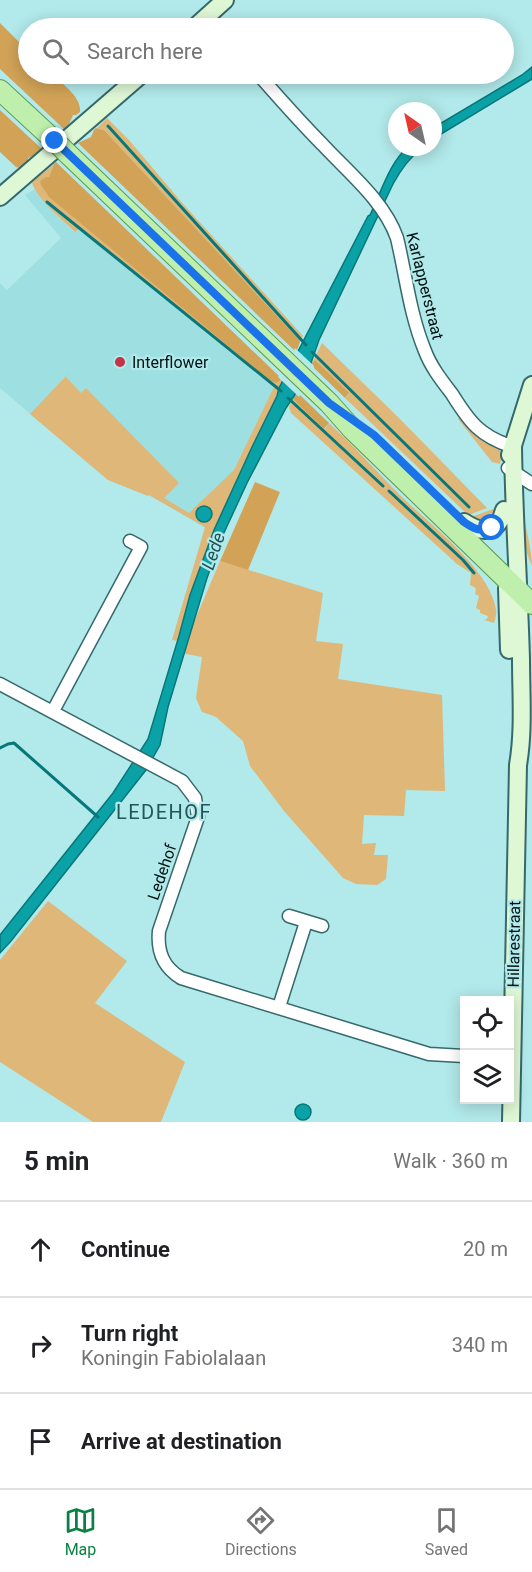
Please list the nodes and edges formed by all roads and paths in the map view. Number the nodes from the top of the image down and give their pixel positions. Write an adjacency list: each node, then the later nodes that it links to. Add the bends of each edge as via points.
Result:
1 (225, 0): 2 (main road)
2 (211, 18)
3 (130, 84): 6 (main road)
4 (266, 84): 9 (street, Karlapperstraat, via 383,211 397,238 425,353 476,428)
5 (0, 90): 8 (main road)
6 (0, 197)
7 (532, 385): 9 (main road, Hillarestraat)
8 (329, 403): 13 (main road, via 374,435); 15 (main road, via 352,429)
9 (513, 447): 10 (main road, Hillarestraat)
10 (510, 470): 11 (street); 12 (main road, Hillarestraat, via 504,486); 15 (main road, Hillarestraat)
11 (532, 484)
12 (504, 510): 13 (main road, via 499,523 487,530); 15 (main road, Hillarestraat)
13 (464, 522): 15 (main road)
14 (141, 546): 19 (street)
15 (519, 583): 17 (main road, Hillarestraat); 20 (main road, Hillarestraat, via 511,719)
16 (532, 626): 17 (main road)
17 (520, 643): 20 (main road, Hillarestraat, via 522,732)
18 (0, 684): 19 (street, Ledehof)
19 (53, 711): 24 (street, Ledehof, via 182,781 195,798 198,817 159,931 164,963 181,978)
20 (518, 765): 25 (main road, Hillarestraat)
21 (289, 916): 22 (street)
22 (306, 922): 23 (street); 24 (street)
23 (322, 926)
24 (279, 1007): 26 (street, Ledehof, via 429,1054)
25 (511, 1050)
26 (460, 1056)
27 (511, 1104): 28 (main road, Hillarestraat)
28 (511, 1122)

